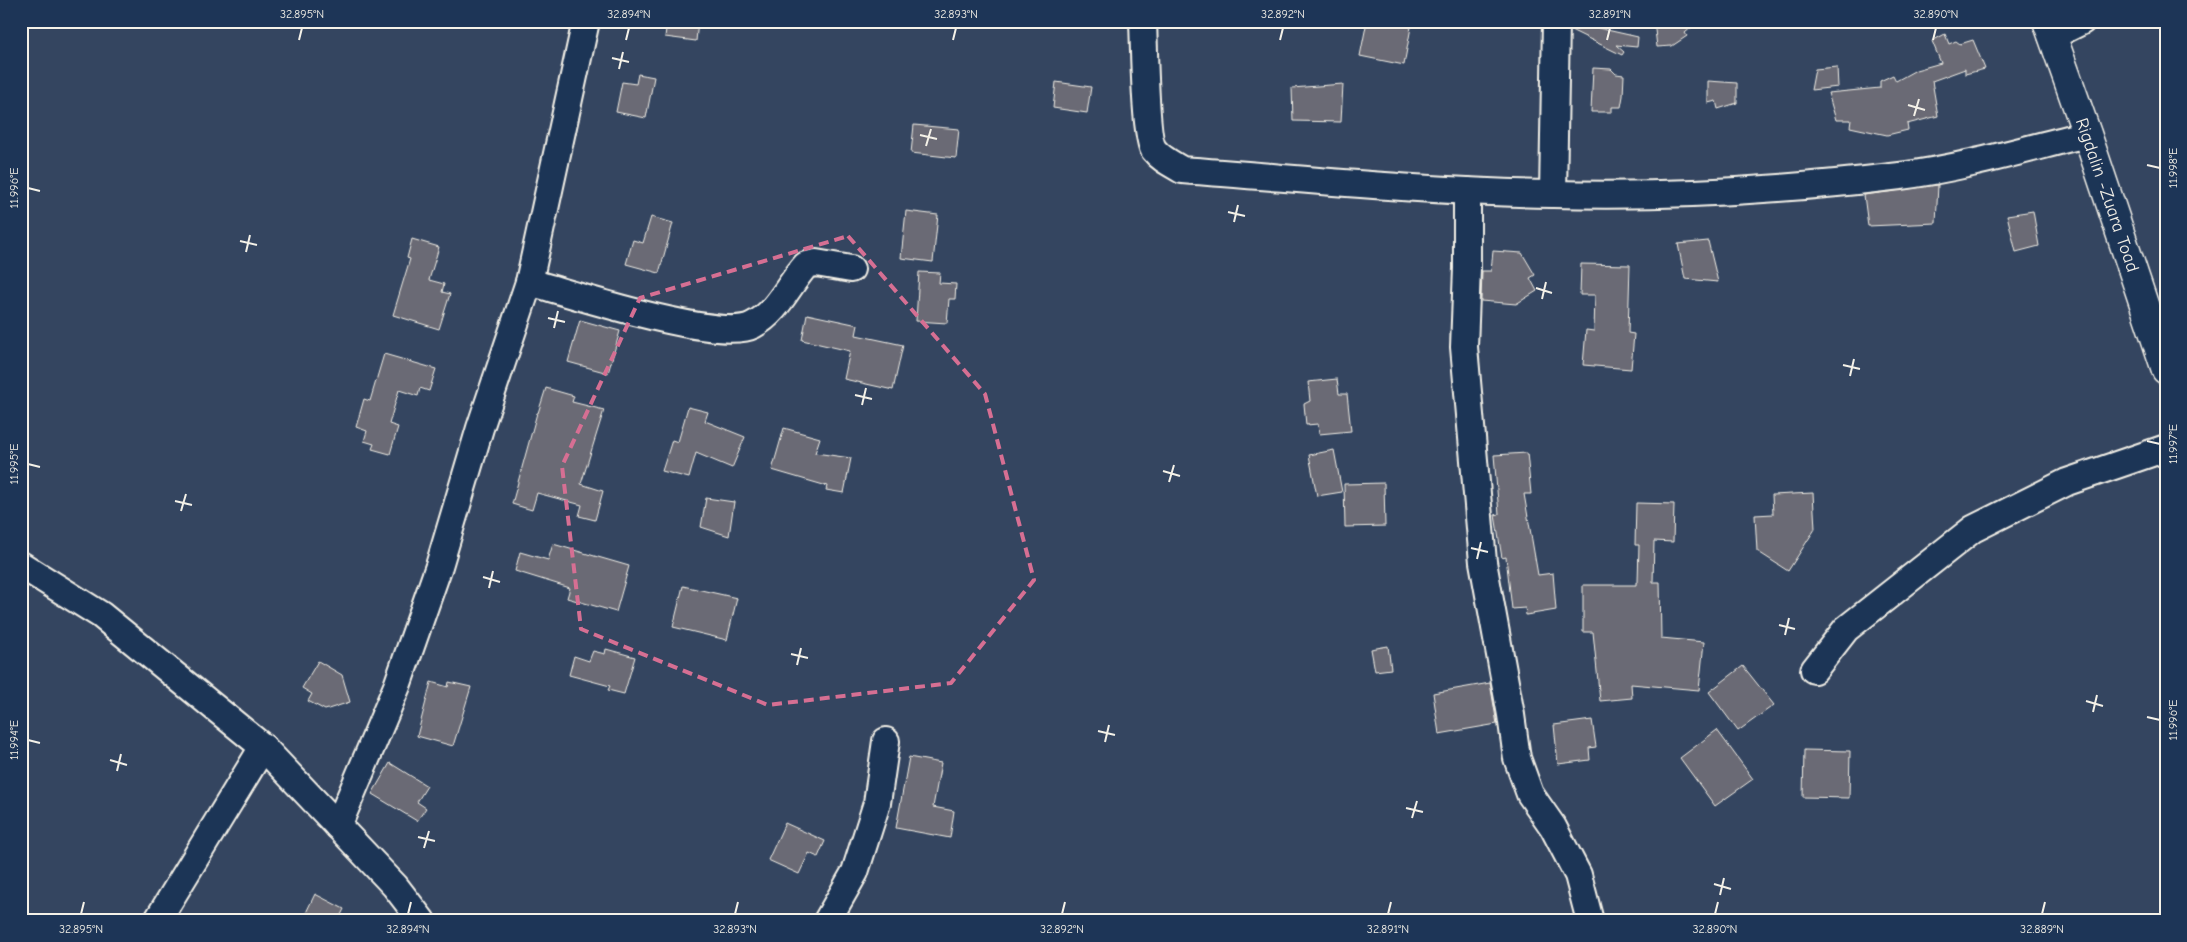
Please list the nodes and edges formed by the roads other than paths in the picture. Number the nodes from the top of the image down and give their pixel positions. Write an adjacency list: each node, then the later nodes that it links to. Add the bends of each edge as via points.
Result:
1 (586, 21): 10 (street)
2 (1143, 21): 7 (street, via 1148,126 1153,148 1182,170)
3 (1556, 21): 8 (street)
4 (2082, 21): 5 (street)
5 (2050, 28): 6 (main road, Rigdalin -Zuara Toad)
6 (2088, 134): 8 (street, via 1893,177 1686,194); 11 (main road, Rigdalin -Zuara Toad)
7 (1467, 191): 8 (street); 21 (street, via 1464,347 1483,562 1512,714 1517,758 1530,794 1552,826 1578,875)
8 (1553, 194)
9 (851, 269): 10 (street, via 816,263 806,265 780,303 752,326 725,330 693,326)
10 (529, 282): 17 (street, via 404,668)
11 (2166, 370)
12 (2166, 448): 14 (street, via 2067,482 1973,528 1846,629)
13 (21, 565): 16 (street, via 101,615)
14 (1814, 670)
15 (886, 741): 20 (street, via 876,803 855,872)
16 (263, 747): 17 (street); 18 (street)
17 (338, 826): 19 (street, via 395,886)
18 (157, 921)
19 (422, 921)
20 (827, 921)
21 (1590, 921)

